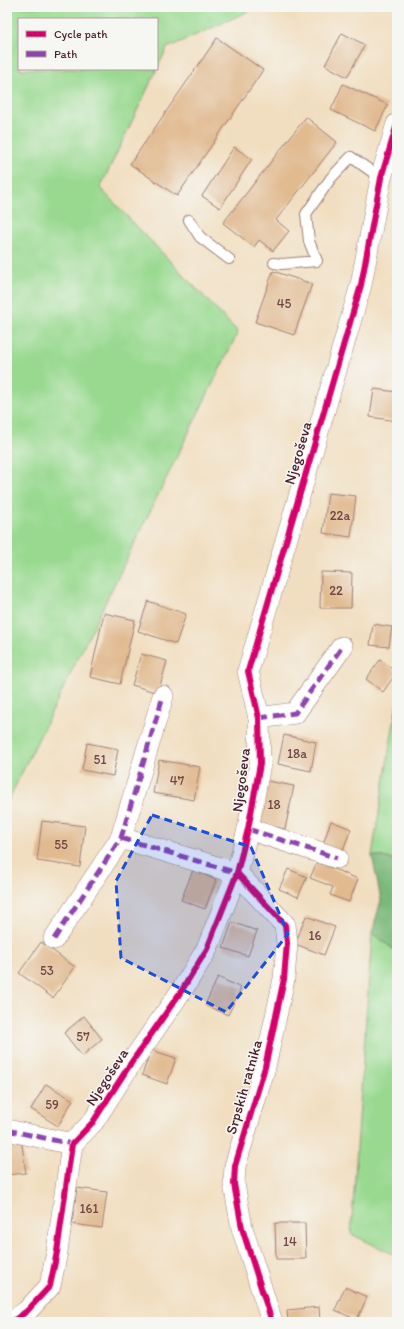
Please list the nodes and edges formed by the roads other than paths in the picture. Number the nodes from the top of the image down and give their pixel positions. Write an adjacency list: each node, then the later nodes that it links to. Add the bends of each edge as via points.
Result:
1 (397, 124): 2 (street, Njegoševa)
2 (381, 178): 5 (lane, via 351,157 331,178 306,214 309,241 317,261); 8 (street, Njegoševa, via 361,286 248,671)
3 (189, 220): 4 (lane, via 200,237)
4 (229, 259)
5 (274, 263)
6 (342, 648): 8 (street, via 295,713)
7 (163, 696): 10 (street)
8 (259, 718): 9 (street, Njegoševa, via 260,764)
9 (248, 829): 11 (street); 12 (street, Njegoševa)
10 (121, 838): 12 (street); 13 (street)
11 (337, 858)
12 (237, 873): 15 (street, Njegoševa, via 207,949 93,1122); 17 (street, Srpskih ratnika, via 285,925 287,943 284,979 270,1045 235,1166 234,1184 242,1228)
13 (54, 939)
14 (7, 1130): 15 (street)
15 (72, 1144): 16 (street, via 50,1286 27,1312)
16 (12, 1322)
17 (272, 1322)

